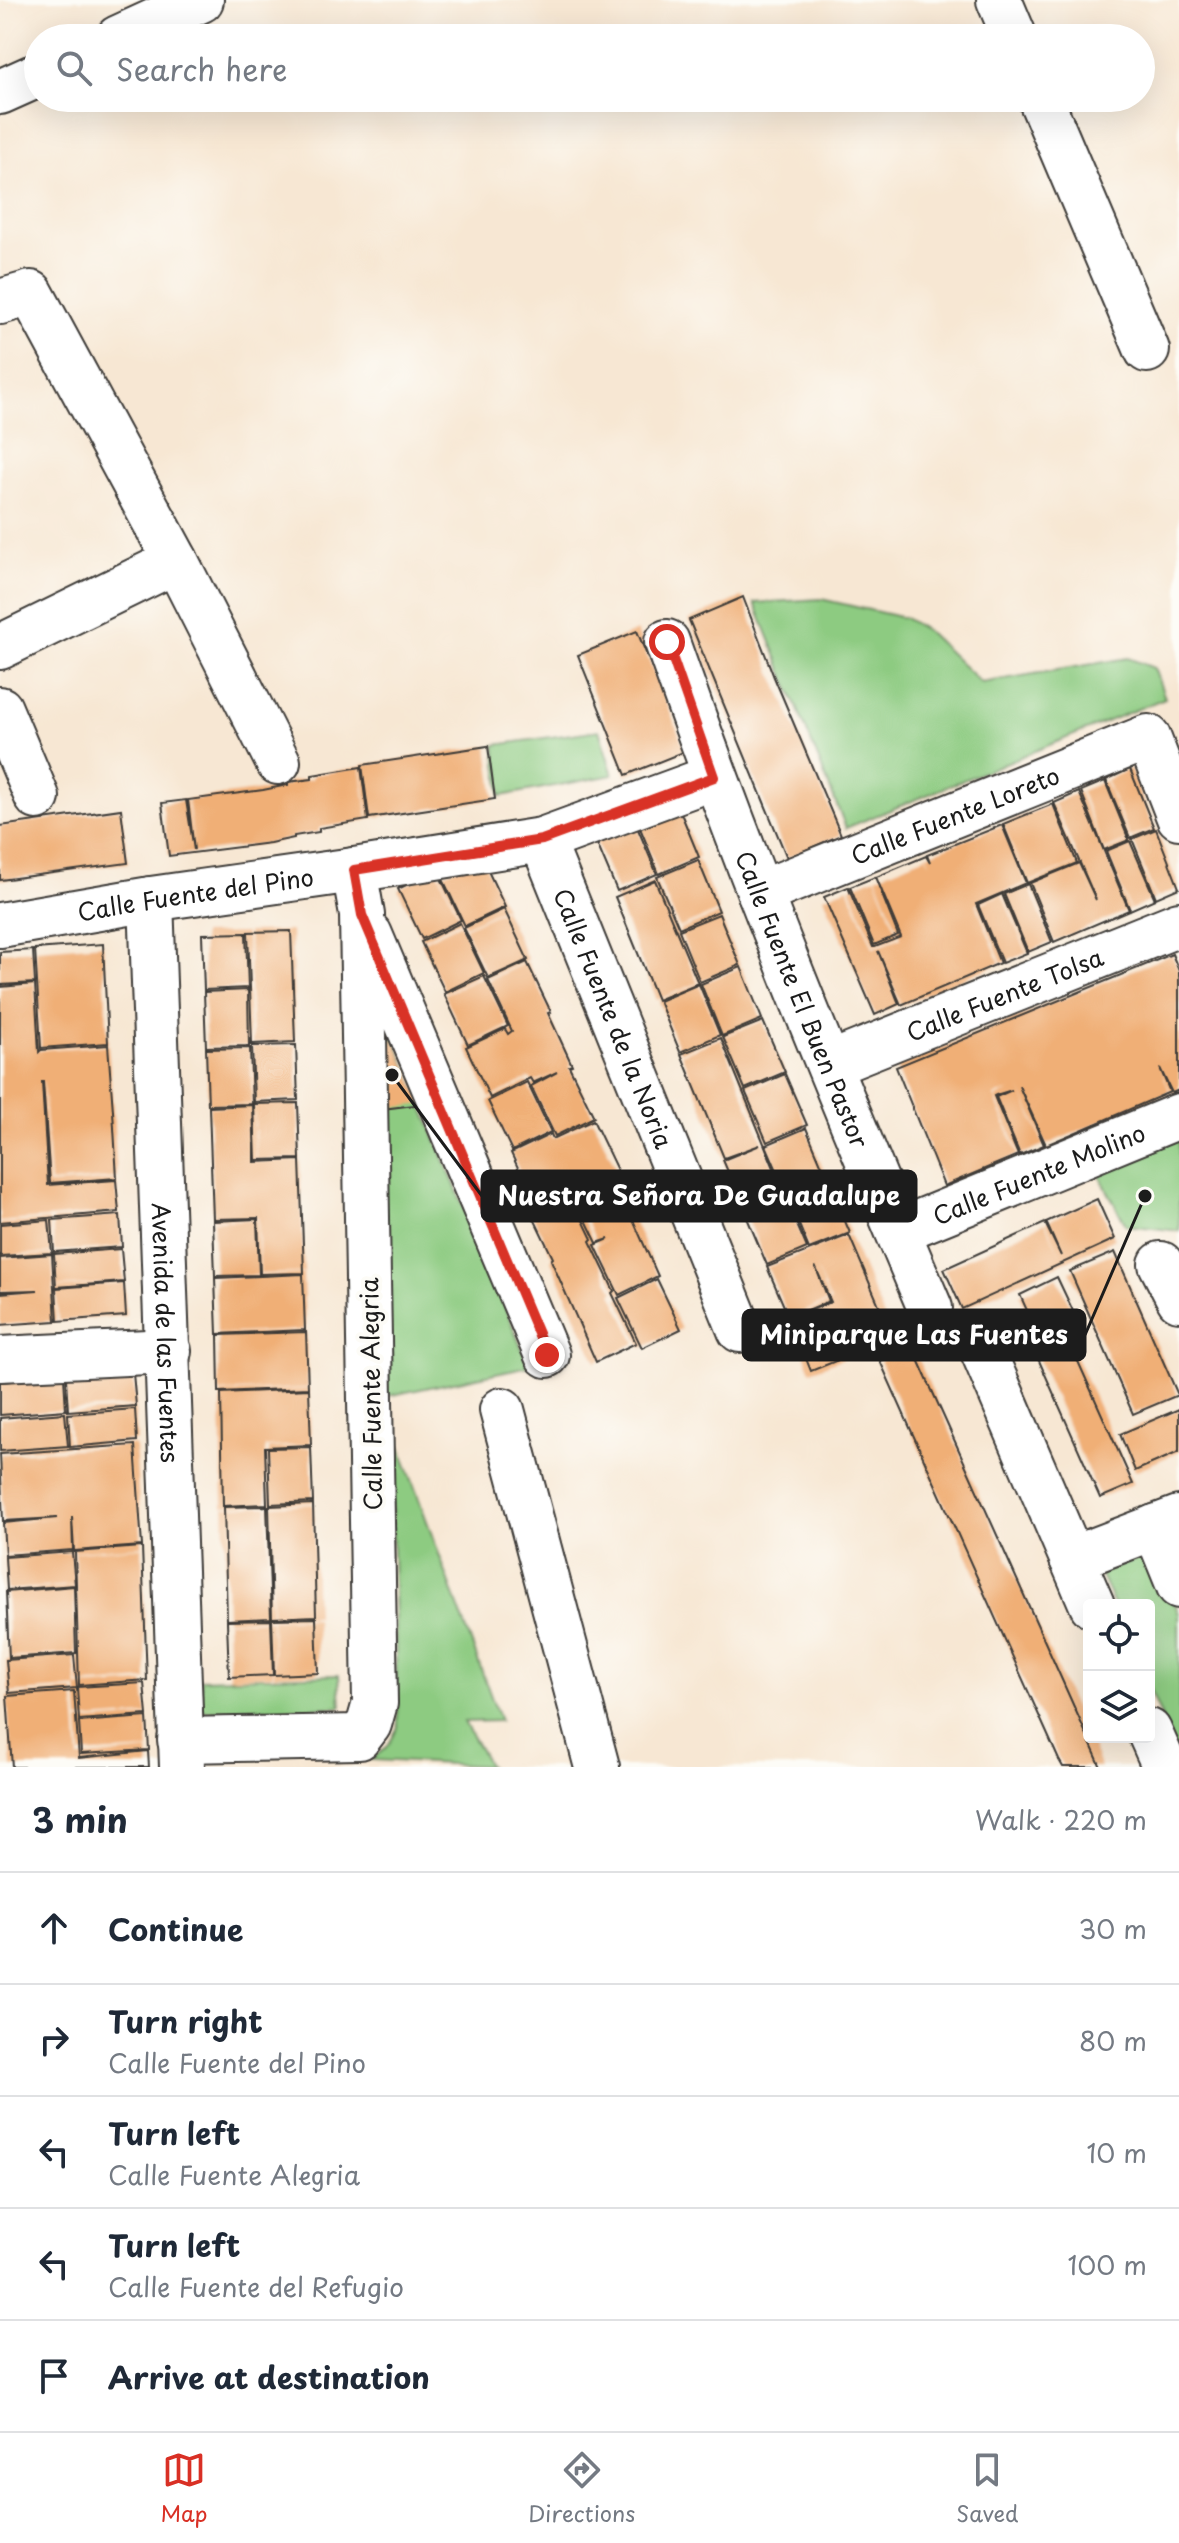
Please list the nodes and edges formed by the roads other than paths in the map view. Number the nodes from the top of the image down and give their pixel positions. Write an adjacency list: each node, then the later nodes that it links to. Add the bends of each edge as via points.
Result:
1 (201, 0): 3 (street)
2 (999, 0): 4 (street)
3 (149, 24)
4 (1009, 24)
5 (24, 81): 6 (street)
6 (0, 92)
7 (1046, 112): 9 (street)
8 (0, 302): 10 (street, via 31,293)
9 (1147, 350)
10 (176, 561): 12 (street); 14 (street)
11 (667, 642): 15 (street, Calle Fuente El Buen Pastor)
12 (0, 647)
13 (0, 709): 16 (street)
14 (278, 762)
15 (714, 777): 18 (street, Calle Fuente del Pino); 20 (street, Calle Fuente El Buen Pastor)
16 (37, 797)
17 (1179, 817): 20 (street, Calle Fuente Loreto, via 1148,737)
18 (542, 840): 19 (street, Calle Fuente del Pino); 29 (street, Calle Fuente de la Noria)
19 (354, 870): 21 (street, Calle Fuente del Pino); 22 (street, Calle Fuente Alegria)
20 (760, 893): 25 (street, Calle Fuente El Buen Pastor)
21 (151, 899): 24 (street, Calle Fuente del Pino); 31 (street, Avenida de las Fuentes)
22 (362, 915): 32 (street); 40 (street, Calle Fuente Alegria, via 375,1703 359,1737)
23 (1179, 924): 25 (street, Calle Fuente Tolsa)
24 (0, 925)
25 (830, 1064): 27 (street, Calle Fuente El Buen Pastor)
26 (1179, 1116): 27 (street, Calle Fuente Molino)
27 (898, 1231): 28 (street, Calle Fuente El Buen Pastor)
28 (930, 1308)
29 (740, 1330)
30 (979, 1342): 36 (street)
31 (169, 1351): 33 (street); 40 (street, Avenida de las Fuentes)
32 (547, 1355)
33 (0, 1359)
34 (502, 1410): 41 (street)
35 (1167, 1522): 36 (street); 37 (street)
36 (1072, 1559): 38 (street)
37 (1179, 1586)
38 (1089, 1599)
39 (1154, 1743): 42 (street)
40 (181, 1753)
41 (597, 1767)
42 (1165, 1767)

